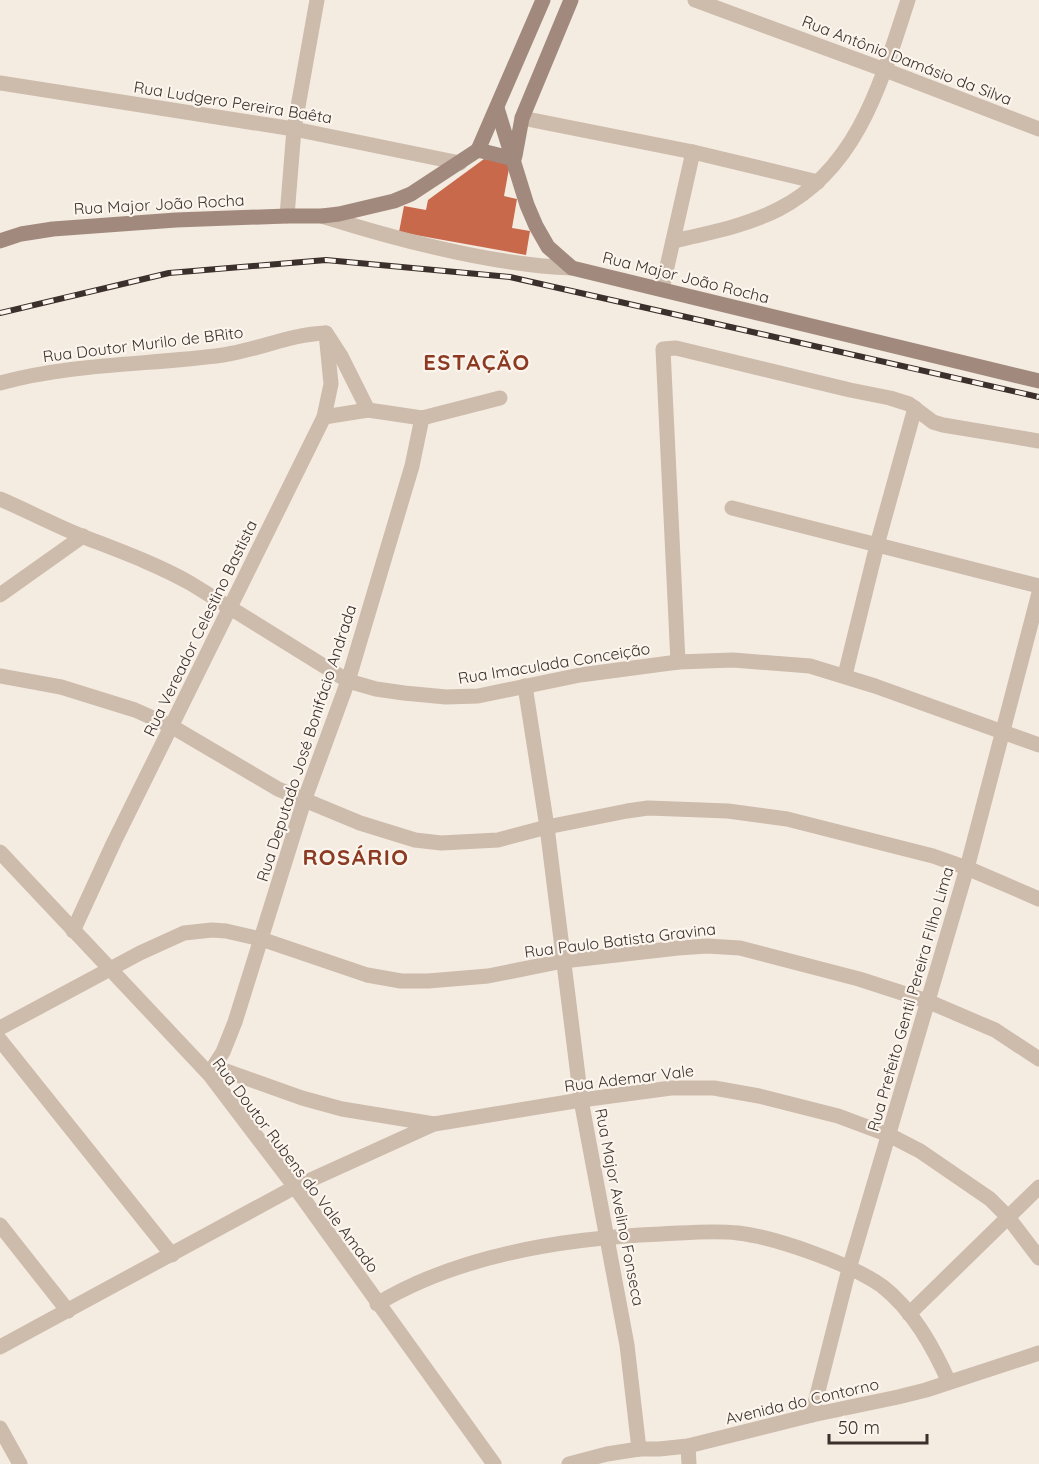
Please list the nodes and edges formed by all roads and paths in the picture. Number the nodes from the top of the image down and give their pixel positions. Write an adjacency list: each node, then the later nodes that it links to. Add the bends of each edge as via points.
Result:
1 (317, 0): 12 (street)
2 (543, 0): 6 (main road)
3 (571, 0): 8 (main road)
4 (694, 0): 7 (street, Rua Antônio Damásio da Silva)
5 (908, 0): 7 (street)
6 (515, 69): 8 (main road); 10 (main road)
7 (885, 70): 13 (street, Rua Antônio Damásio da Silva); 19 (street, via 863,124)
8 (539, 77): 11 (main road)
9 (0, 83): 12 (street, Rua Ludgero Pereira Baêta)
10 (497, 108): 14 (main road); 15 (main road)
11 (522, 118): 14 (main road, Rua Major João Rocha); 16 (street); 17 (main road)
12 (294, 129): 18 (street, Rua Ludgero Pereira Baêta); 20 (street)
13 (1039, 129)
14 (505, 130): 15 (main road, Rua Major João Rocha); 17 (main road)
15 (478, 150): 17 (main road); 18 (main road, Rua Major João Rocha)
16 (693, 152): 19 (street); 23 (street)
17 (514, 159): 24 (main road, via 536,226 548,247)
18 (460, 163): 21 (main road, Rua Major João Rocha, via 411,194)
19 (818, 182): 23 (street, via 791,202 762,216)
20 (287, 216): 21 (main road, Rua Major João Rocha); 22 (main road, Rua Major João Rocha, via 53,229)
21 (322, 216): 24 (street, Rua Major João Rocha, via 442,248)
22 (0, 241)
23 (673, 241): 25 (street)
24 (572, 268): 25 (main road, Rua Major João Rocha)
25 (662, 289): 27 (main road, Rua Major João Rocha)
26 (326, 333): 28 (street, Rua Doutor Murilo de BRito, via 223,355 66,370); 31 (street); 32 (street, Rua Vereador Celestino Bastista, via 331,384)
27 (1039, 381)
28 (0, 383)
29 (500, 398): 33 (street)
30 (915, 408): 34 (street, via 943,425); 38 (street); 43 (street, via 890,398 767,369 676,348 663,349)
31 (368, 410): 32 (street); 33 (street)
32 (324, 417): 42 (street, Rua Vereador Celestino Bastista)
33 (422, 418): 46 (street, Rua Deputado José Bonifácio Andrada, via 412,466)
34 (1039, 441)
35 (0, 499): 37 (street, Rua Imaculada Conceição)
36 (732, 508): 38 (street)
37 (83, 537): 41 (street); 42 (street, Rua Imaculada Conceição, via 165,570)
38 (877, 544): 39 (street); 44 (street)
39 (1039, 586)
40 (1039, 593): 49 (street, Rua Prefeito Gentil Pereira FIlho Lima)
41 (0, 595)
42 (230, 609): 46 (street, Rua Imaculada Conceição); 48 (street, Rua Vereador Celestino Bastista)
43 (678, 662): 44 (street, Rua Imaculada Conceição, via 733,660 810,666); 47 (street, Rua Imaculada Conceição)
44 (845, 675): 49 (street, Rua Imaculada Conceição)
45 (0, 676): 48 (street, via 61,687 135,710)
46 (348, 681): 47 (street, Rua Imaculada Conceição, via 376,689 446,697 478,696); 51 (street, Rua Deputado José Bonifácio Andrada)
47 (525, 686): 52 (street, Rua Major Avelino Fonseca)
48 (171, 726): 51 (street); 56 (street, Rua Vereador Celestino Bastista)
49 (1004, 732): 50 (street, Rua Imaculada Conceição); 54 (street, Rua Prefeito Gentil Pereira FIlho Lima)
50 (1038, 743)
51 (304, 801): 52 (street, via 387,833 441,843 498,840); 57 (street, Rua Deputado José Bonifácio Andrada)
52 (547, 827): 54 (street, via 648,808 728,811 787,819); 58 (street, Rua Major Avelino Fonseca)
53 (0, 852): 56 (street, Rua Doutor Rubens do Vale Amado)
54 (967, 867): 55 (street); 60 (street, Rua Prefeito Gentil Pereira FIlho Lima)
55 (1039, 899)
56 (73, 931): 59 (street, Rua Doutor Rubens do Vale Amado)
57 (261, 939): 58 (street, Rua Paulo Batista Gravina, via 344,969 401,981 488,975); 59 (street, Rua Paulo Batista Gravina, via 219,930 184,933); 64 (street, Rua Deputado José Bonifácio Andrada, via 235,1022)
58 (563, 961): 60 (street, Rua Paulo Batista Gravina, via 707,946 740,948); 65 (street, Rua Major Avelino Fonseca)
59 (108, 969): 61 (street, Rua Paulo Batista Gravina); 64 (street, Rua Doutor Rubens do Vale Amado)
60 (927, 1000): 63 (street, Rua Paulo Batista Gravina, via 995,1030); 67 (street, Rua Prefeito Gentil Pereira FIlho Lima)
61 (0, 1028)
62 (0, 1040): 73 (street)
63 (1039, 1059)
64 (212, 1071): 66 (street, Rua Ademar Vale, via 312,1101); 68 (street, Rua Doutor Rubens do Vale Amado)
65 (581, 1100): 66 (street, Rua Ademar Vale); 67 (street, Rua Ademar Vale, via 671,1088 714,1088 838,1116); 72 (street, Rua Major Avelino Fonseca)
66 (434, 1124): 68 (street)
67 (889, 1135): 70 (street, Rua Ademar Vale, via 969,1184); 75 (street, Rua Prefeito Gentil Pereira FIlho Lima)
68 (294, 1187): 73 (street); 76 (street, Rua Doutor Rubens do Vale Amado)
69 (1039, 1187): 70 (street)
70 (1008, 1217): 74 (street, Rua Ademar Vale); 78 (street)
71 (0, 1225): 77 (street)
72 (607, 1236): 75 (street, via 740,1233 795,1247); 76 (street, via 463,1267 417,1282); 85 (street, Rua Major Avelino Fonseca, via 627,1345)
73 (172, 1255): 77 (street)
74 (1039, 1258)
75 (849, 1269): 78 (street, via 884,1288); 82 (street, Rua Prefeito Gentil Pereira FIlho Lima)
76 (377, 1304): 87 (street, Rua Doutor Rubens do Vale Amado)
77 (68, 1311): 79 (street)
78 (909, 1314): 81 (street)
79 (0, 1347)
80 (1039, 1353): 81 (street, Avenida do Contorno)
81 (950, 1382): 82 (street, Avenida do Contorno)
82 (812, 1414): 84 (street, Avenida do Contorno)
83 (0, 1428): 86 (street)
84 (688, 1446): 85 (street, Avenida do Contorno); 89 (street)
85 (639, 1449): 88 (street, Avenida do Contorno)
86 (20, 1464)
87 (494, 1464)
88 (569, 1464)
89 (689, 1464)

